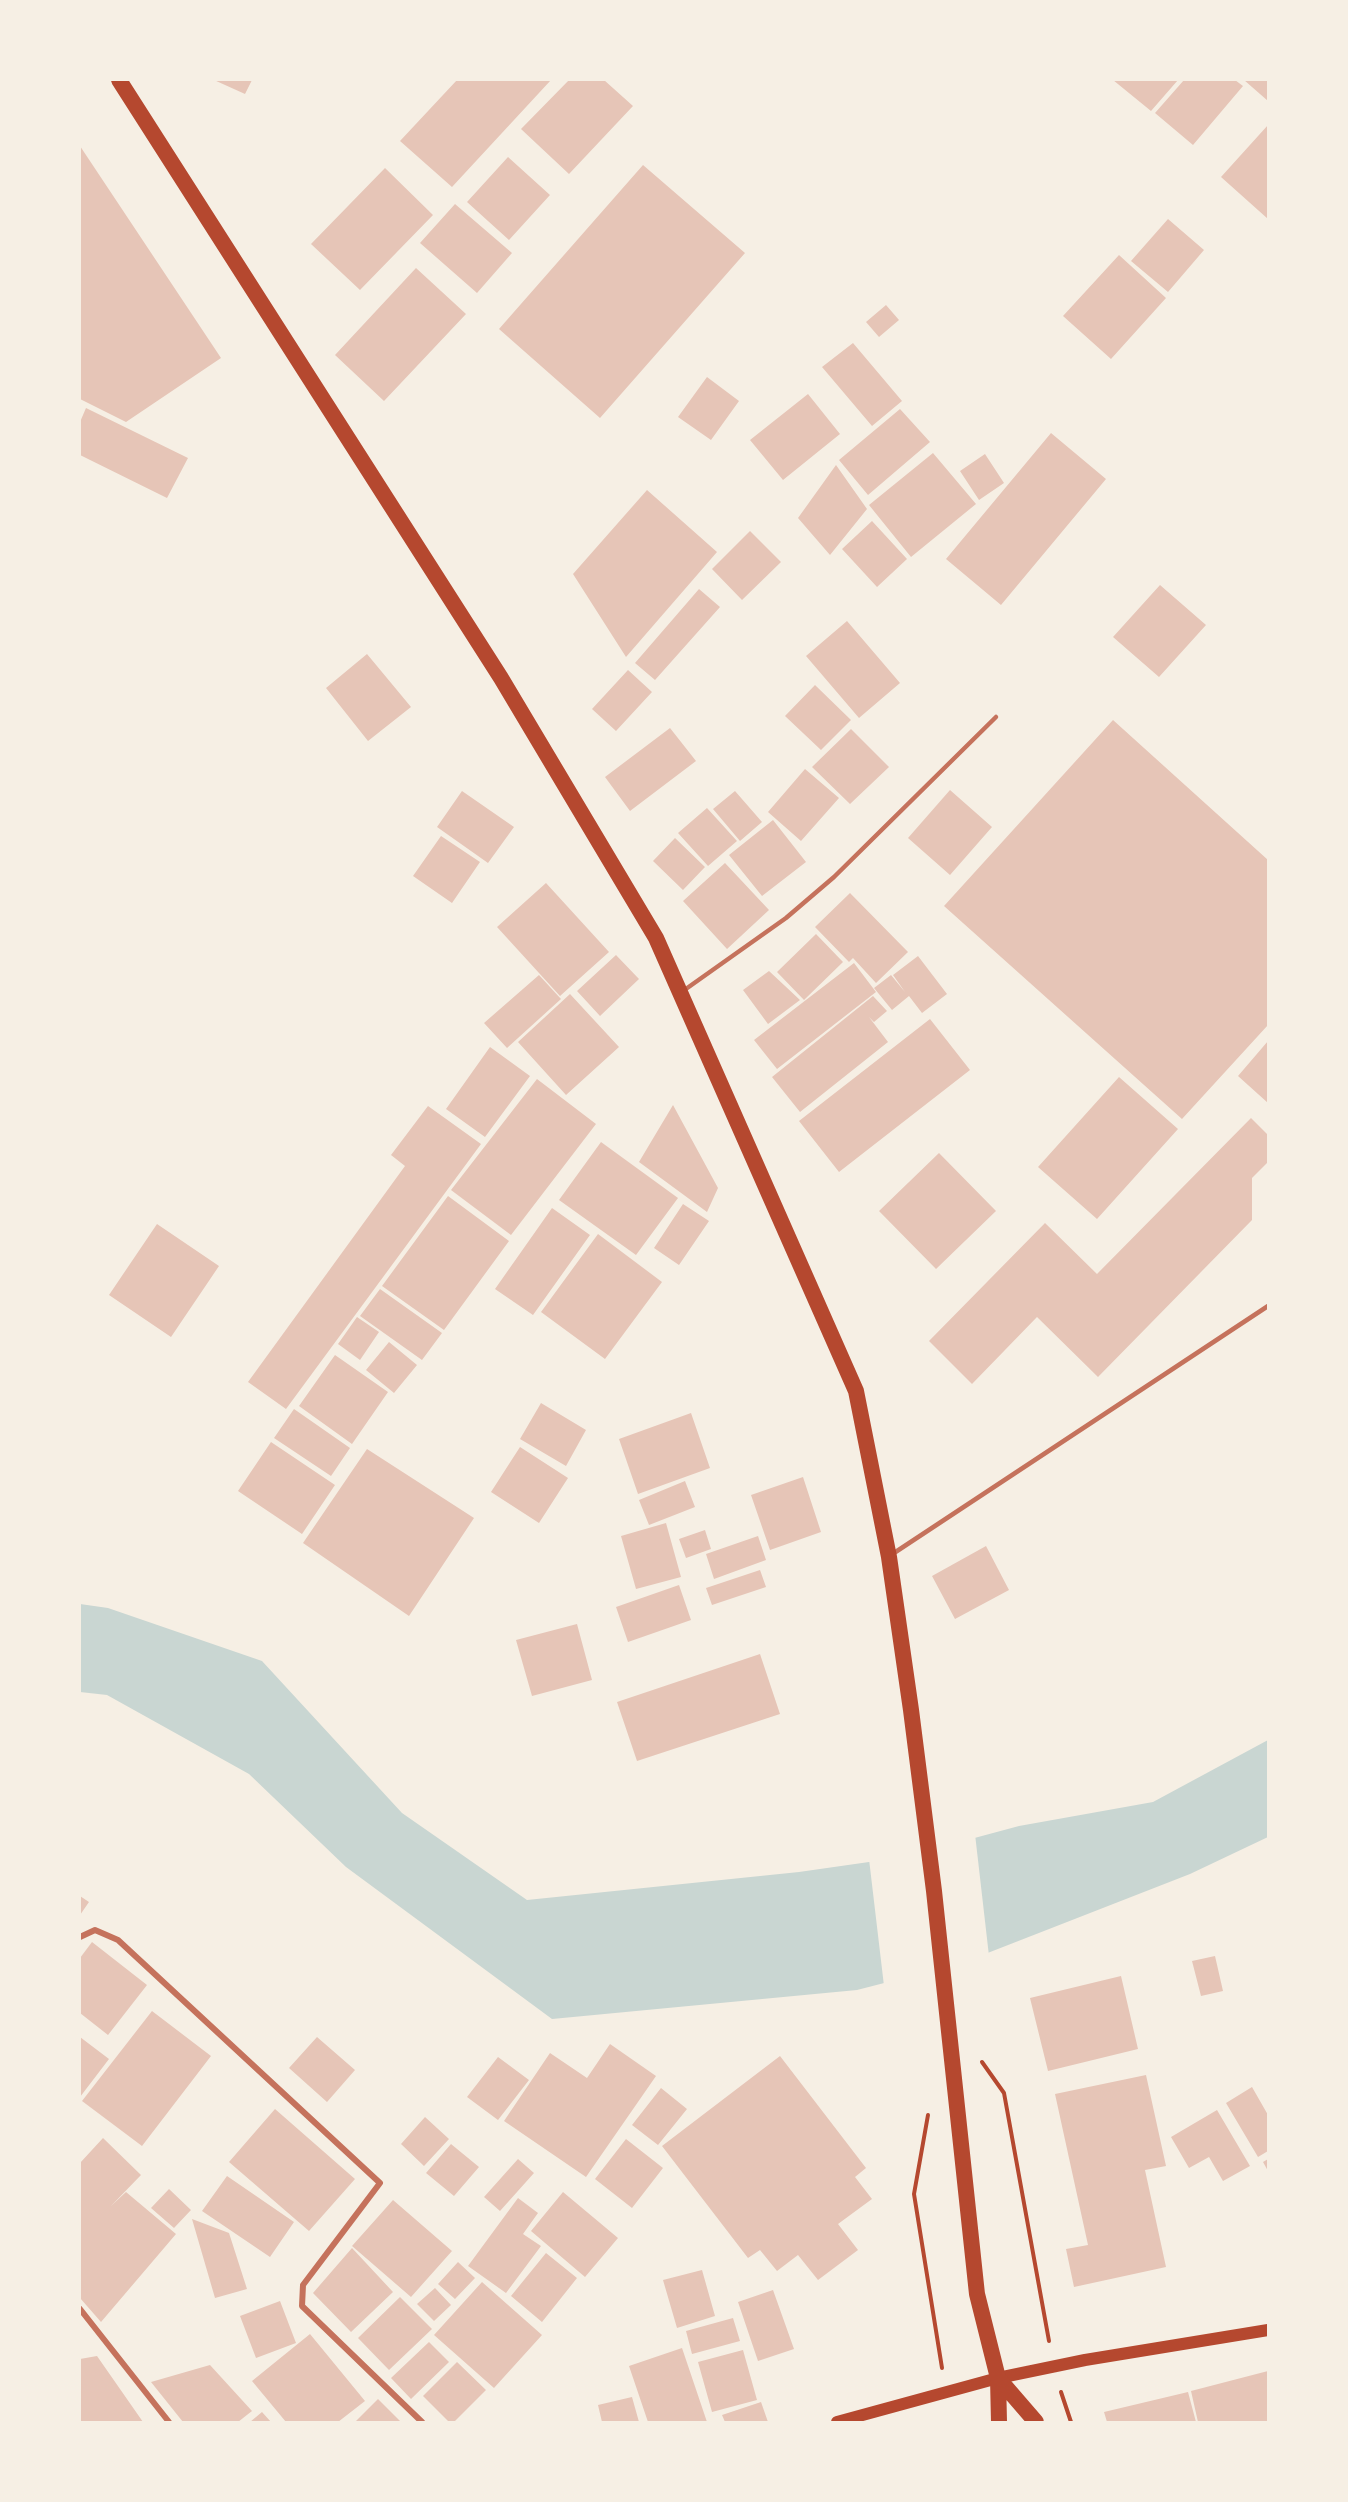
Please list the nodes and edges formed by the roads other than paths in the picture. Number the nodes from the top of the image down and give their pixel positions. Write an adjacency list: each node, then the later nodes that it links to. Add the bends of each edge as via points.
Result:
1 (119, 80): 3 (highway, via 501,678 622,878)
2 (996, 717): 3 (lane, via 834,877 786,918)
3 (681, 993): 5 (highway, via 856,1391)
4 (1269, 1306): 5 (lane)
5 (889, 1557): 9 (highway, via 934,1890 977,2294)
6 (80, 1937): 11 (street, via 95,1930 118,1940 380,2183 303,2285 302,2306)
7 (80, 2309): 10 (street)
8 (1269, 2330): 9 (main road)
9 (998, 2378): 12 (main road); 13 (highway); 14 (highway)
10 (169, 2422)
11 (422, 2422)
12 (837, 2422)
13 (999, 2422)
14 (1036, 2422)

